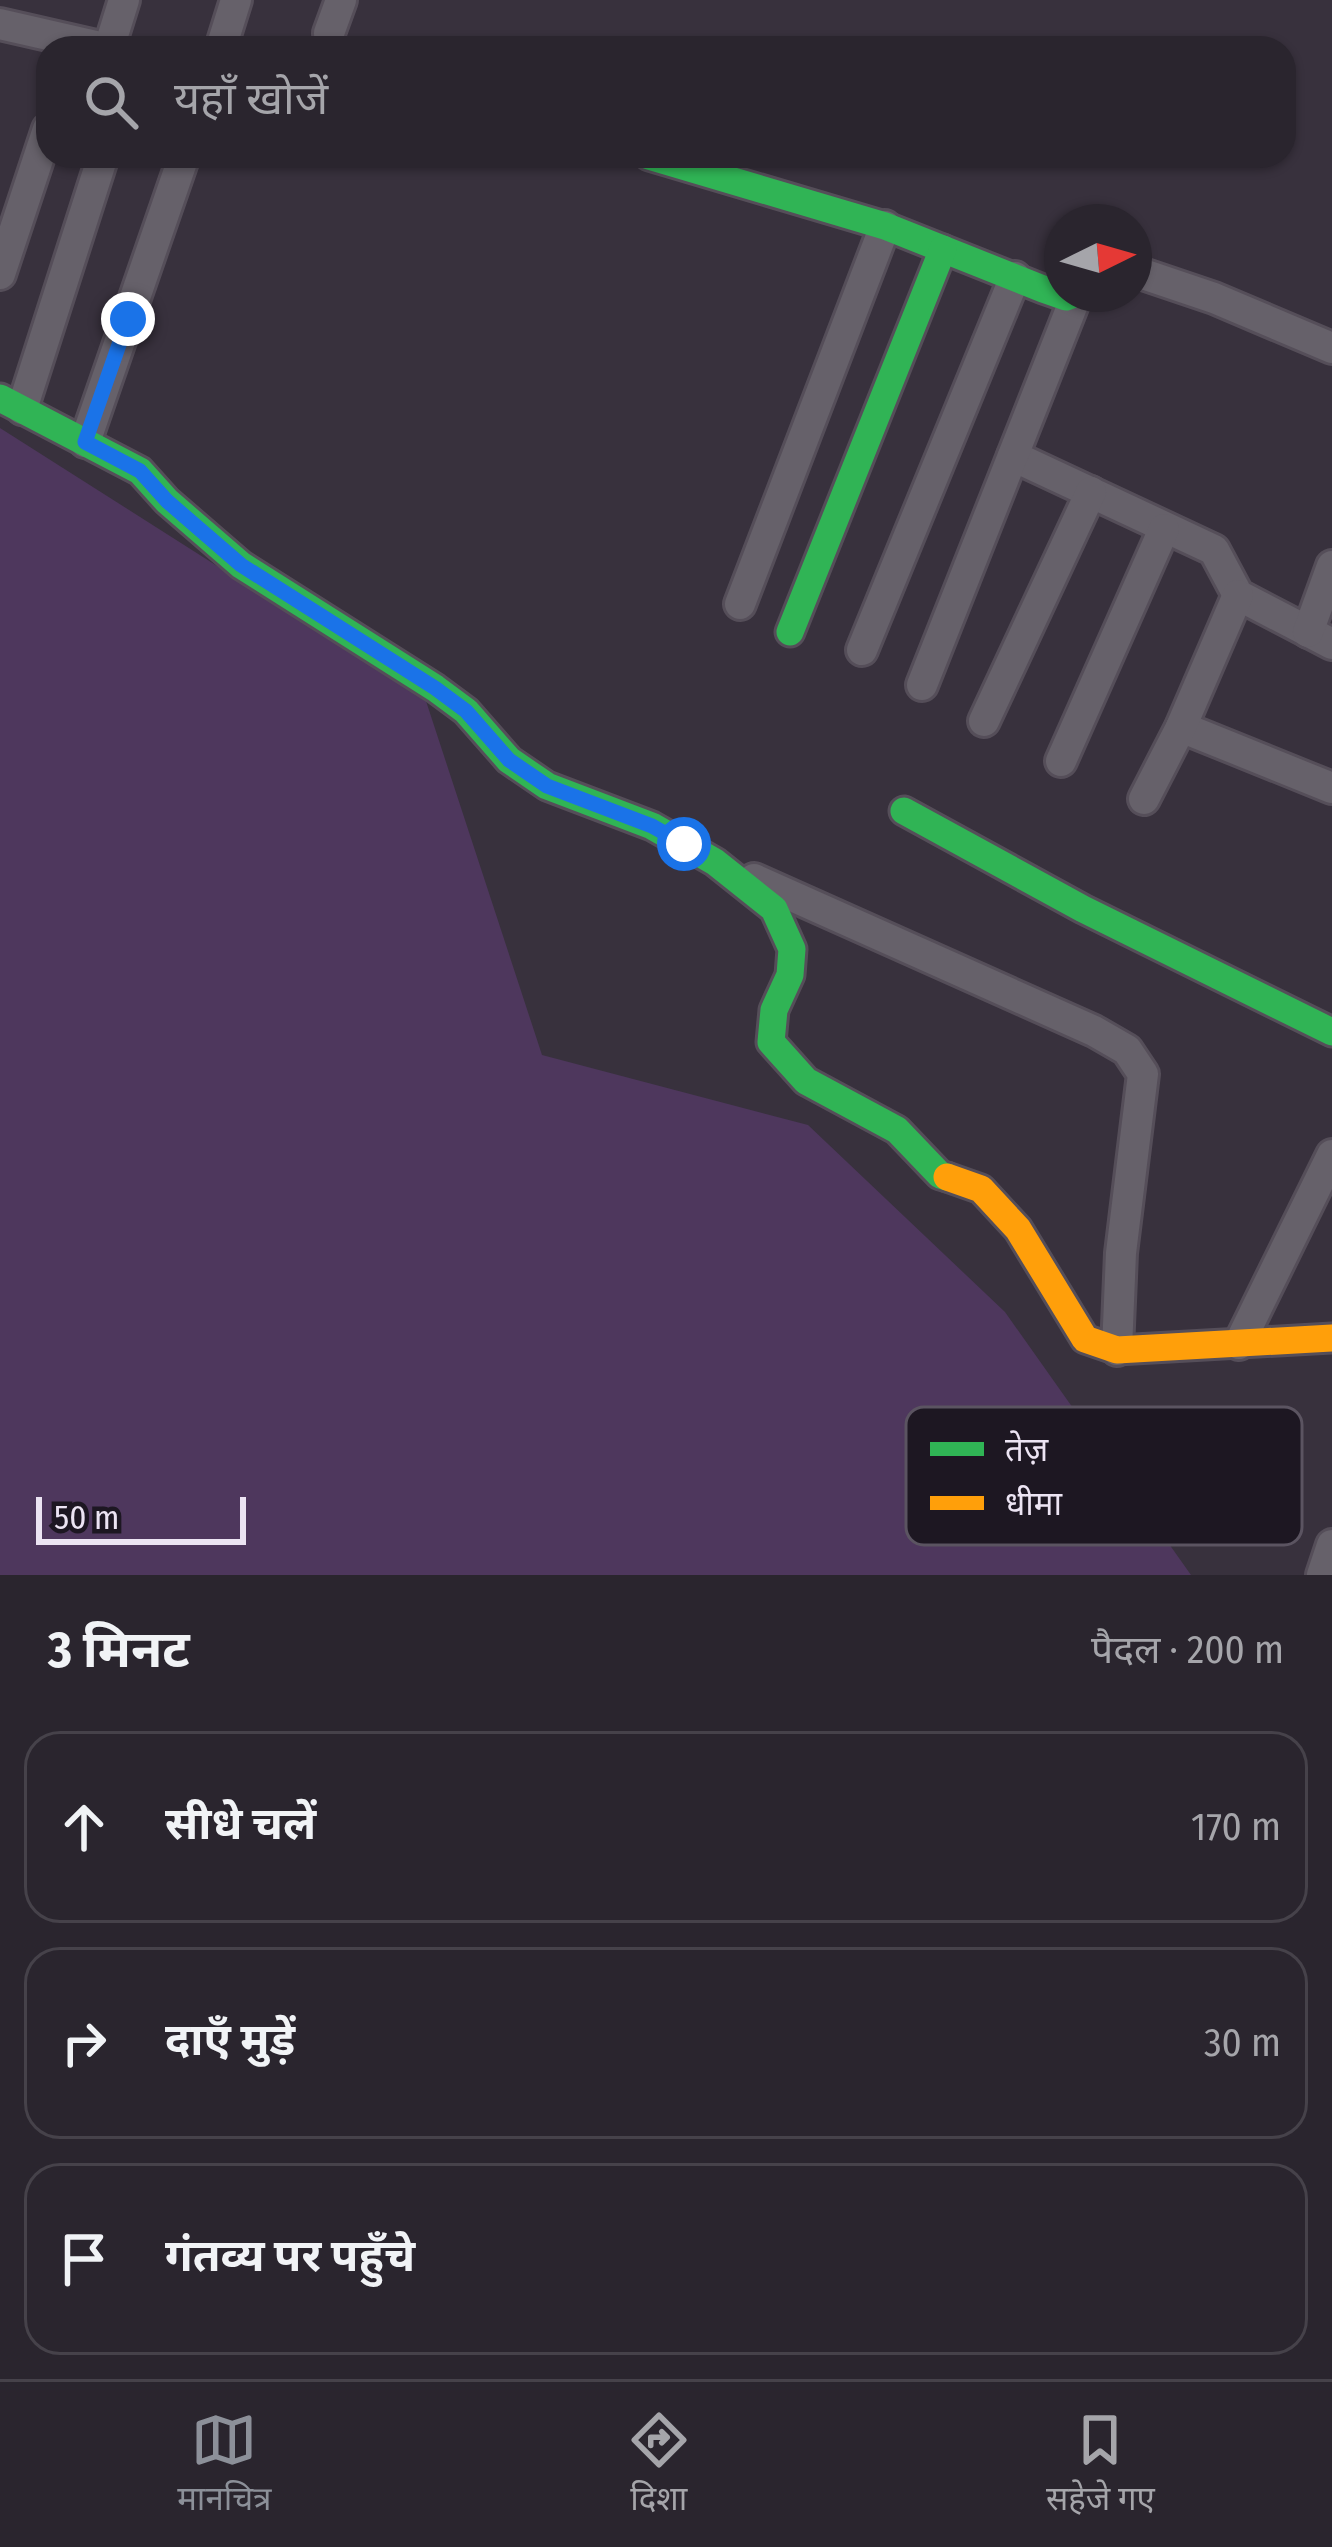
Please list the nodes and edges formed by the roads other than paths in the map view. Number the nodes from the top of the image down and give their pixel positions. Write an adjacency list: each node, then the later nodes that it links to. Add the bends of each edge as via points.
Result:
1 (124, 0): 6 (street)
2 (236, 0): 7 (street)
3 (341, 0): 8 (street)
4 (19, 18): 5 (street)
5 (65, 36)
6 (98, 36)
7 (225, 36)
8 (329, 36)
9 (36, 165): 15 (street)
10 (99, 168): 21 (street)
11 (180, 168): 22 (street)
12 (689, 168): 13 (street)
13 (885, 226): 14 (street); 28 (street)
14 (943, 249): 17 (street); 29 (street)
15 (0, 274)
16 (1152, 277): 20 (street)
17 (1015, 278): 18 (street); 31 (street)
18 (1044, 289)
19 (1069, 312): 23 (street)
20 (1332, 348)
21 (11, 403): 22 (street)
22 (85, 442): 39 (street, via 140,471 241,565 466,711 509,760 547,786 652,826)
23 (1013, 456): 24 (street); 32 (street)
24 (1091, 493): 25 (street); 33 (street)
25 (1164, 530): 27 (street, via 1214,550); 35 (street)
26 (1332, 566): 30 (street)
27 (1238, 595): 30 (street); 34 (street)
28 (740, 604)
29 (790, 632)
30 (1320, 638)
31 (862, 650)
32 (922, 685)
33 (984, 721)
34 (1181, 727): 36 (street); 37 (street)
35 (1061, 761)
36 (1332, 788)
37 (1144, 800)
38 (904, 811): 40 (street)
39 (716, 862): 44 (street, via 787,929 790,974 771,1042 781,1058 806,1081 897,1130 940,1175 981,1189 1018,1229 1085,1339); 44 (street, via 1127,1050 1143,1074)
40 (1332, 1032)
41 (1332, 1155): 43 (street)
42 (1332, 1338): 43 (street)
43 (1239, 1344): 44 (street)
44 (1117, 1350)
45 (1332, 1545): 46 (street)
46 (1322, 1575)

